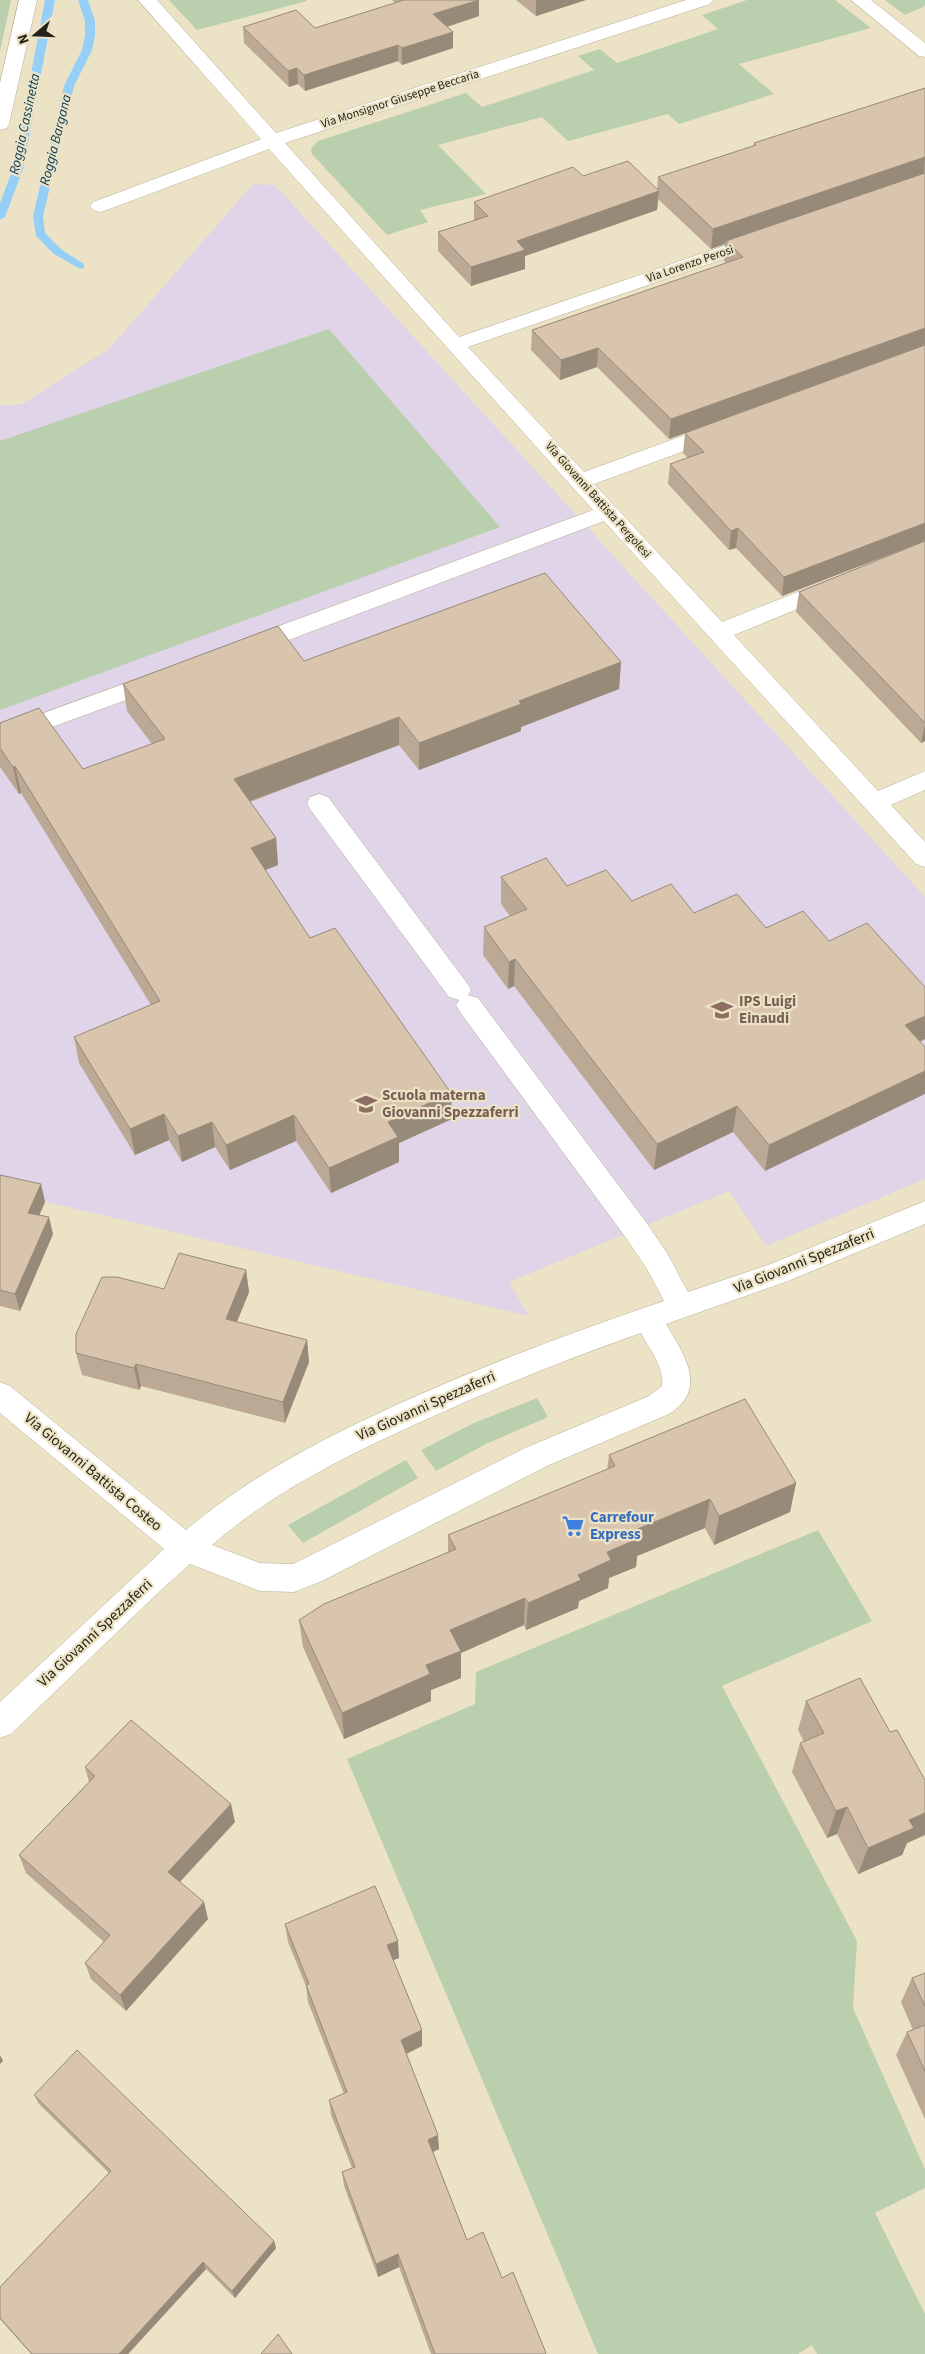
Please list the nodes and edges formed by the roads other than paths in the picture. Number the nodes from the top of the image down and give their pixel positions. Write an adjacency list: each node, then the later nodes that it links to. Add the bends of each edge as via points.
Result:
1 (28, 0): 6 (street)
2 (147, 0): 7 (street, Via Giovanni Battista Pergolesi)
3 (704, 0): 7 (street, Via Monsignor Giuseppe Beccaria)
4 (860, 0): 5 (street)
5 (925, 52)
6 (0, 124)
7 (272, 140): 8 (street, Via Monsignor Giuseppe Beccaria); 10 (street, Via Giovanni Battista Pergolesi)
8 (100, 206)
9 (775, 235): 10 (street, Via Lorenzo Perosi)
10 (455, 344): 12 (street, Via Giovanni Battista Pergolesi)
11 (739, 423): 12 (street)
12 (580, 481): 13 (street, Via Giovanni Battista Pergolesi)
13 (608, 512): 15 (street, Via Giovanni Battista Pergolesi); 16 (street)
14 (854, 578): 15 (street)
15 (719, 632): 20 (street, Via Giovanni Battista Pergolesi)
16 (230, 652)
17 (175, 673): 18 (street)
18 (0, 738)
19 (925, 780): 20 (street)
20 (874, 802): 22 (street, Via Giovanni Battista Pergolesi)
21 (319, 804): 24 (street, via 636,1230)
22 (925, 858)
23 (925, 1212): 24 (street, Via Giovanni Spezzaferri, via 778,1273)
24 (682, 1308): 25 (street, Via Giovanni Spezzaferri)
25 (648, 1319): 27 (street, Via Giovanni Spezzaferri, via 484,1379 336,1447 275,1481); 27 (street, Via Giovanni Battista Costeo, via 675,1371 678,1385 671,1398 659,1405 536,1457 294,1578 260,1577)
26 (0, 1395): 27 (street, Via Giovanni Battista Costeo)
27 (186, 1549): 28 (street, Via Giovanni Spezzaferri)
28 (0, 1722)

